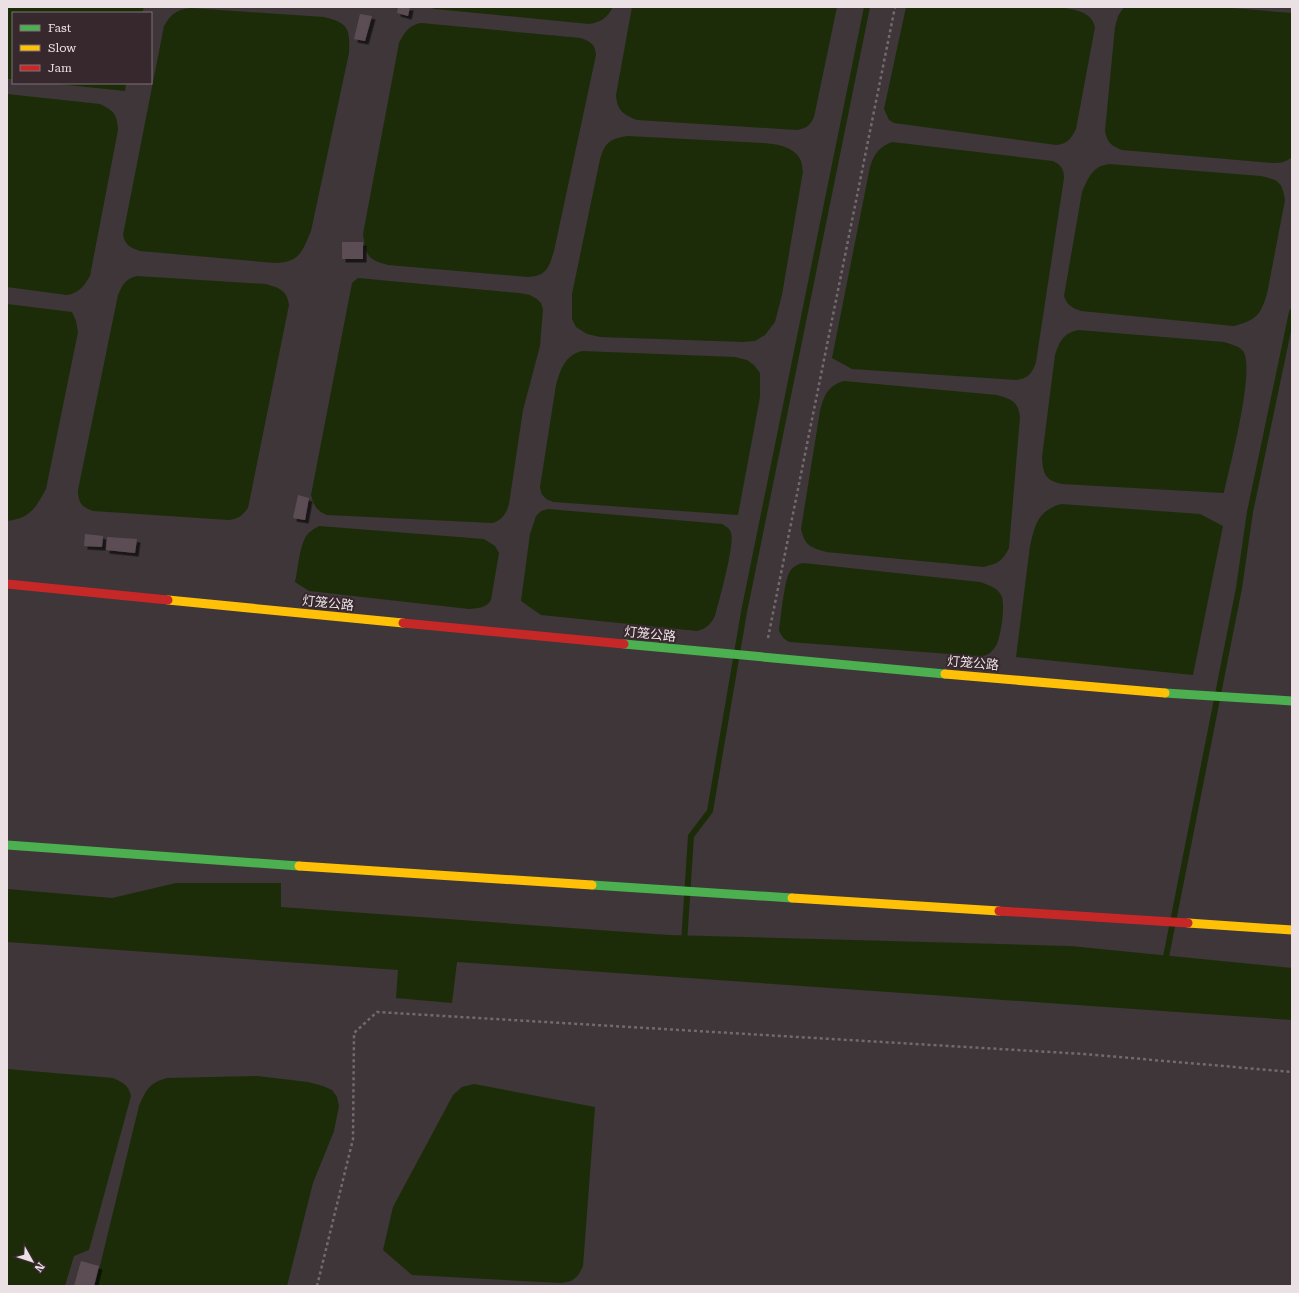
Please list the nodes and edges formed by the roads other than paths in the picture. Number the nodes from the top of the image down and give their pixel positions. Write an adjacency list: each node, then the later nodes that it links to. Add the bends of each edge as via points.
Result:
1 (7, 584): 2 (street, 灯笼公路, via 764,658 1202,696)
2 (1292, 701)
3 (7, 845): 4 (street, via 214,861)
4 (1292, 930)

